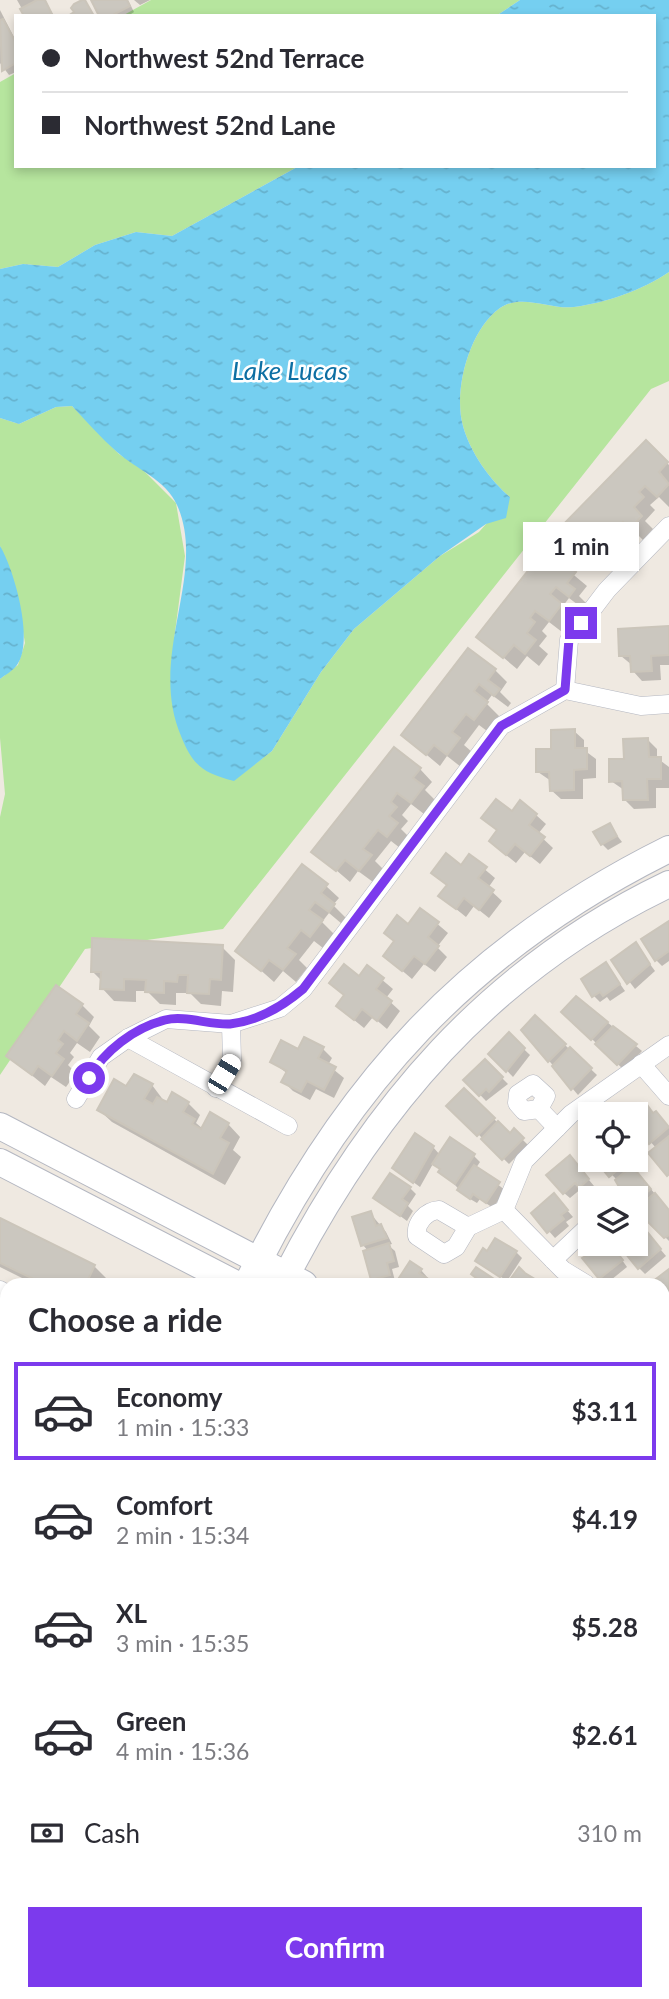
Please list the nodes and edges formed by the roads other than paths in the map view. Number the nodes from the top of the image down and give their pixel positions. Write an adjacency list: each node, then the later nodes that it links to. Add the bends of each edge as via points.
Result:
1 (669, 526): 2 (street, via 607,590 569,639)
2 (565, 690): 3 (street, via 641,706); 7 (street, via 501,726 303,989 280,1008)
3 (669, 704)
4 (669, 849): 5 (street)
5 (645, 861): 6 (street); 23 (street, via 529,932 433,1013 345,1115)
6 (664, 886): 27 (street, via 543,960 457,1033 365,1141 325,1203)
7 (231, 1024): 8 (street, via 166,1019); 11 (street, via 232,1060)
8 (128, 1038): 11 (street); 13 (street, via 101,1057)
9 (669, 1045): 10 (street)
10 (641, 1064): 12 (street); 17 (street)
11 (216, 1088): 16 (street)
12 (669, 1096)
13 (76, 1098)
14 (540, 1110): 17 (street)
15 (0, 1126): 23 (street)
16 (288, 1126)
17 (557, 1128): 19 (street, via 524,1161)
18 (0, 1162): 24 (street)
19 (504, 1210): 20 (street); 22 (street)
20 (468, 1227)
21 (578, 1235): 22 (street)
22 (553, 1260): 28 (street)
23 (259, 1261): 25 (street); 26 (street)
24 (224, 1278)
25 (250, 1278)
26 (286, 1278)
27 (292, 1278)
28 (578, 1278)

